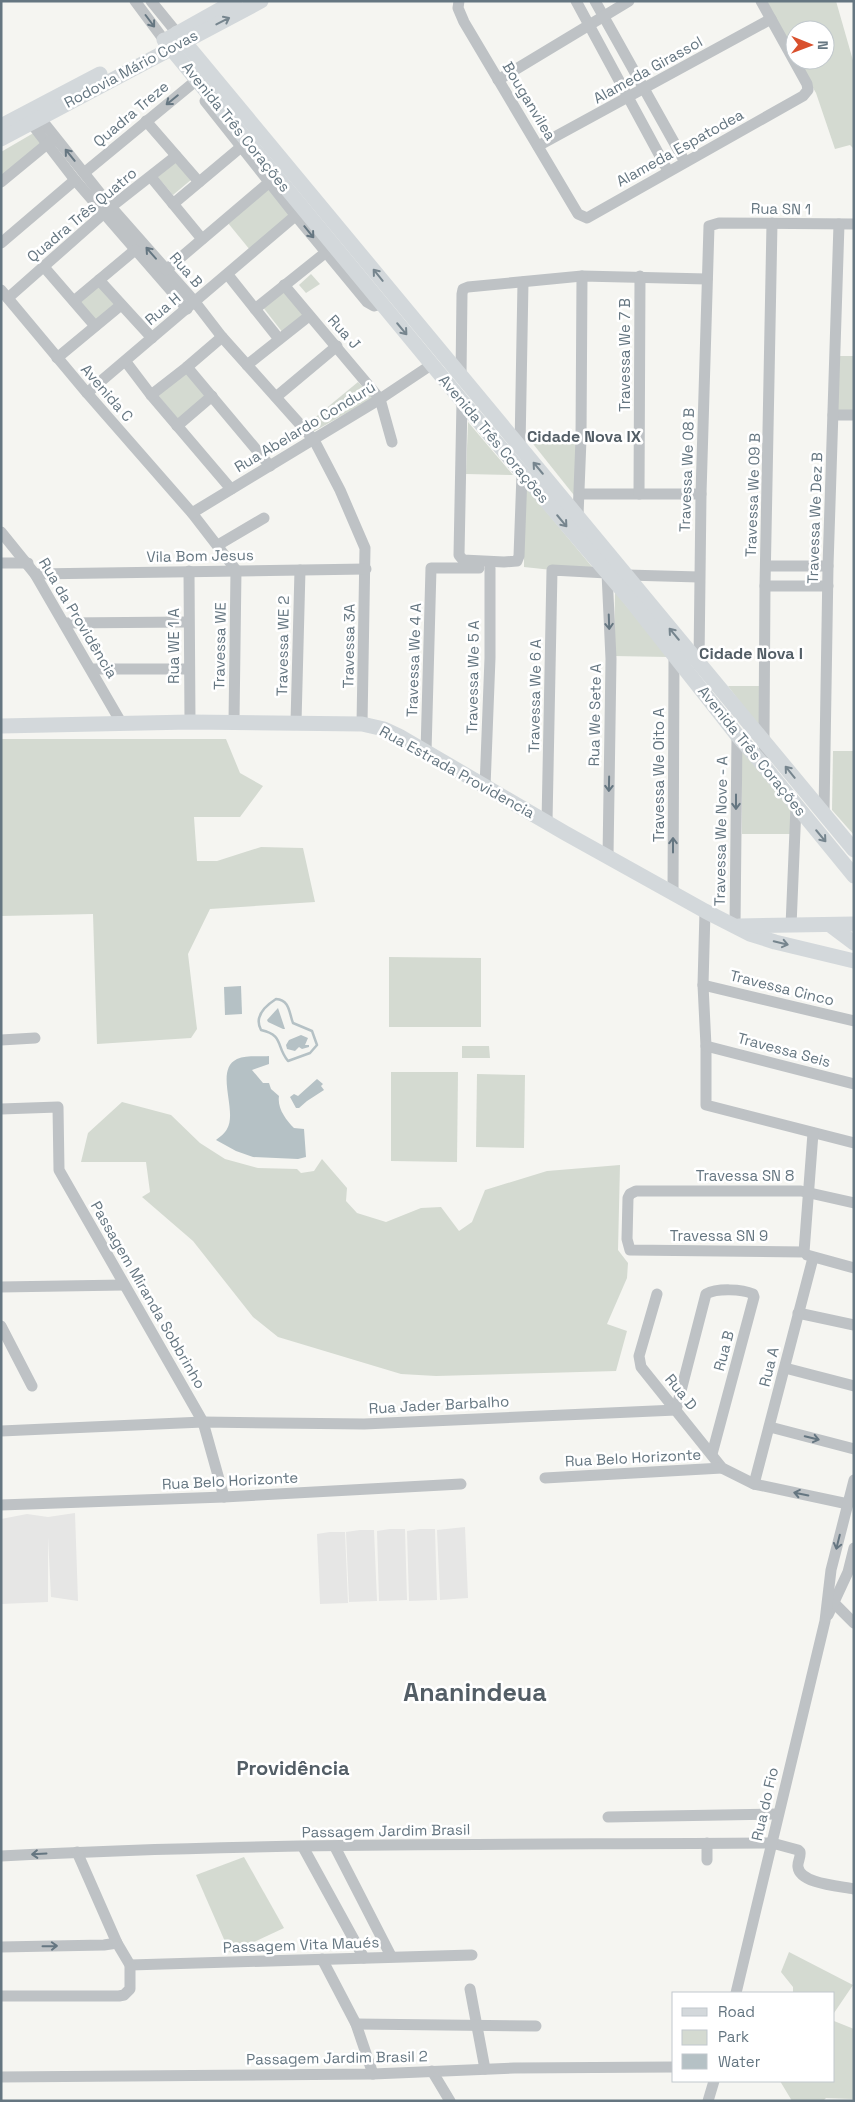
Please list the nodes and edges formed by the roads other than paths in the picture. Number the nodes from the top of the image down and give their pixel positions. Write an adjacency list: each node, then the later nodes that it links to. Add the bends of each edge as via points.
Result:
1 (135, 1): 13 (street, Avenida Três Corações, one-way to 13)
2 (151, 1): 13 (street, Avenida Três Corações)
3 (235, 1): 13 (main road, Rodovia Mário Covas)
4 (261, 1): 13 (main road, Rodovia Mário Covas, one-way to 4)
5 (459, 1): 14 (street, Bouganvilea, via 458,8 464,22)
6 (576, 1): 12 (street)
7 (596, 1): 10 (street)
8 (629, 1): 10 (street)
9 (761, 1): 11 (street)
10 (604, 16): 12 (street); 16 (street)
11 (771, 19): 16 (street, Alameda Girassol); 26 (street, Alameda Espatodea, via 808,90 797,100)
12 (589, 25): 14 (street); 17 (street)
13 (174, 41): 15 (main road, Avenida Três Corações); 18 (main road, Rodovia Mário Covas); 20 (main road, Rodovia Mário Covas); 55 (main road, Avenida Três Corações, one-way to 13, via 291,169)
14 (498, 80): 24 (street, Bouganvilea)
15 (195, 81): 19 (street, Quadra Treze, one-way to 19); 23 (main road, Avenida Três Corações)
16 (645, 88): 17 (street, Alameda Girassol); 26 (street)
17 (628, 98): 24 (street, Alameda Girassol); 27 (street)
18 (35, 121): 21 (main road, Rodovia Mário Covas); 22 (street, Rua B)
19 (146, 121): 25 (street); 28 (street, Quadra Treze)
20 (1, 126)
21 (1, 139)
22 (51, 141): 28 (street, Rua B); 31 (street)
23 (245, 144): 30 (main road, Avenida Três Corações); 32 (street)
24 (538, 146): 36 (street, Bouganvilea)
25 (176, 156): 29 (street, Quadra Três Quatro); 32 (street)
26 (685, 162): 27 (street, Alameda Espatodea)
27 (668, 172): 36 (street, Alameda Espatodea, via 587,218)
28 (80, 177): 34 (street, Rua B); 42 (street, Quadra Treze)
29 (151, 177): 33 (street); 34 (street, Quadra Três Quatro)
30 (273, 179): 35 (main road, Avenida Três Corações); 41 (street)
31 (1, 182)
32 (198, 182): 33 (street)
33 (173, 204): 41 (street)
34 (108, 210): 44 (street, Rua B); 45 (street, Quadra Três Quatro); 46 (street, Rua B, one-way to 34)
35 (299, 213): 43 (main road, Avenida Três Corações, one-way to 43); 47 (street, Rua H)
36 (578, 214)
37 (772, 223): 38 (street, Rua SN 1); 40 (street, Rua SN 1, via 714,223); 99 (street, Travessa We 09 B)
38 (839, 224): 39 (street, Rua SN 1); 79 (street, Travessa We Dez B)
39 (854, 224)
40 (709, 226): 50 (street, Travessa We 08 B)
41 (202, 239): 46 (street)
42 (1, 243)
43 (329, 249): 53 (street); 57 (main road, Avenida Três Corações)
44 (135, 250): 51 (street); 59 (street, Rua B)
45 (44, 267): 54 (street, Quadra Três Quatro); 56 (street)
46 (166, 270): 59 (street, Rua B)
47 (228, 275): 59 (street, Rua H); 60 (street)
48 (582, 276): 49 (street); 52 (street); 88 (street)
49 (640, 276): 50 (street); 89 (street, Travessa We 7 B)
50 (708, 279): 90 (street, Travessa We 08 B)
51 (100, 280): 56 (street); 58 (street)
52 (523, 282): 72 (street, via 463,289); 84 (street)
53 (284, 285): 60 (street); 61 (street, Rua J)
54 (5, 294): 67 (street, Avenida C)
55 (393, 294): 57 (main road); 72 (main road, Avenida Três Corações)
56 (74, 301): 62 (street)
57 (381, 304): 70 (main road, Avenida Três Corações, one-way to 70)
58 (122, 305): 62 (street); 64 (street)
59 (191, 306): 63 (street, Rua B); 64 (street, Rua H)
60 (255, 308): 65 (street)
61 (309, 316): 65 (street); 66 (street, Rua J)
62 (95, 326): 67 (street)
63 (222, 337): 69 (street, Rua B); 71 (street)
64 (152, 338): 68 (street, Rua H)
65 (279, 339): 69 (street)
66 (337, 346): 76 (street); 77 (street, Rua J)
67 (57, 358): 73 (street, Avenida C)
68 (126, 362): 73 (street, Rua H); 74 (street)
69 (247, 365): 76 (street, Rua B)
70 (431, 365): 77 (street, Rua Abelardo Condurú); 78 (main road, Avenida Três Corações)
71 (188, 367): 74 (street); 75 (street)
72 (461, 376): 84 (main road, Avenida Três Corações)
73 (87, 393): 91 (street, Avenida C)
74 (151, 395): 81 (street)
75 (212, 396): 81 (street); 85 (street)
76 (276, 397): 82 (street, Rua B)
77 (380, 399): 82 (street, Rua Abelardo Condurú); 83 (street)
78 (462, 401): 86 (main road, Avenida Três Corações); 98 (street, via 459,555 463,560)
79 (833, 415): 80 (street); 100 (street, Travessa We Dez B)
80 (854, 415)
81 (177, 426): 87 (street)
82 (314, 440): 85 (street, Rua Abelardo Condurú); 101 (street, Travessa 3A, via 365,548)
83 (392, 442)
84 (520, 447): 92 (main road, Avenida Três Corações, one-way to 84)
85 (270, 466): 87 (street, Rua Abelardo Condurú)
86 (522, 474): 98 (street, via 519,556 515,562); 105 (main road, Avenida Três Corações, one-way to 105)
87 (232, 489): 91 (street, Rua Abelardo Condurú)
88 (580, 494): 89 (street); 92 (street)
89 (639, 494): 90 (street)
90 (701, 494): 107 (street, Travessa We 08 B)
91 (192, 513): 95 (street, Avenida C)
92 (578, 516): 105 (main road, Avenida Três Corações)
93 (264, 518): 95 (street)
94 (1, 532): 97 (street, Rua da Providência)
95 (218, 545): 102 (street, Avenida C)
96 (1, 563): 97 (street)
97 (28, 563): 106 (street, Rua da Providência)
98 (488, 565): 124 (street, Travessa We 4 A, via 431,568); 126 (street, Travessa We 5 A, via 490,658)
99 (766, 566): 100 (street); 108 (street, Travessa We 09 B)
100 (828, 566): 109 (street, Travessa We Dez B)
101 (366, 569): 103 (street, Vila Bom Jesus); 120 (street, Travessa 3A)
102 (236, 570): 103 (street, Vila Bom Jesus); 104 (street, Vila Bom Jesus); 116 (street, Travessa WE)
103 (300, 570): 118 (street, Travessa WE 2)
104 (189, 571): 106 (street, Vila Bom Jesus); 110 (street, Rua WE 1 A)
105 (618, 573): 107 (street); 112 (main road, Avenida Três Corações); 113 (main road, Avenida Três Corações, one-way to 105); 129 (street, Travessa We 6 A, via 552,570); 131 (street, Rua We Sete A, one-way to 131, via 611,659)
106 (35, 574): 111 (street, Rua da Providência)
107 (699, 577): 113 (street, Travessa We 08 B)
108 (765, 586): 109 (street); 123 (street, Travessa We 09 B)
109 (828, 586): 128 (street, Travessa We Dez B)
110 (188, 622): 111 (street); 114 (street, Rua WE 1 A)
111 (64, 623): 115 (street, Rua da Providência)
112 (677, 657): 122 (main road, Avenida Três Corações); 133 (street, Travessa We Oito A, one-way to 112, via 674,660)
113 (699, 662): 123 (main road, Avenida Três Corações)
114 (189, 669): 115 (street); 117 (street, Rua WE 1 A)
115 (92, 670): 119 (street, Rua da Providência)
116 (234, 721): 117 (main road, Rua Estrada Providencia); 118 (main road, Rua Estrada Providencia)
117 (190, 722): 119 (main road, Rua Estrada Providencia)
118 (296, 722): 120 (main road, Rua Estrada Providencia)
119 (122, 724): 121 (main road, Rua Estrada Providencia)
120 (362, 724): 124 (main road, Rua Estrada Providencia, via 384,729)
121 (1, 726)
122 (737, 735): 125 (main road, Avenida Três Corações); 137 (street, Travessa We Nove - A, one-way to 137)
123 (765, 741): 125 (street, Travessa We 09 B); 128 (main road, Avenida Três Corações, one-way to 123)
124 (426, 752): 126 (main road, Rua Estrada Providencia)
125 (765, 767): 127 (main road, Avenida Três Corações)
126 (485, 787): 129 (main road, Rua Estrada Providencia)
127 (796, 806): 132 (main road, Avenida Três Corações, one-way to 132); 138 (street)
128 (824, 813): 130 (main road, Avenida Três Corações)
129 (547, 822): 131 (main road, Rua Estrada Providencia)
130 (854, 850)
131 (608, 856): 133 (main road, Rua Estrada Providencia)
132 (854, 876)
133 (673, 894): 134 (main road, Rua Estrada Providencia)
134 (705, 911): 137 (main road, Rua Estrada Providencia); 141 (street)
135 (854, 924): 136 (main road, Rua Estrada Providencia)
136 (830, 925): 138 (main road, Rua Estrada Providencia); 139 (main road)
137 (735, 926): 138 (main road, Rua Estrada Providencia); 140 (main road, Rua Estrada Providencia, one-way to 140, via 775,942)
138 (791, 926)
139 (854, 943)
140 (854, 961)
141 (703, 985): 142 (street, Travessa Cinco); 145 (street)
142 (854, 1021)
143 (35, 1038): 144 (street)
144 (1, 1040)
145 (706, 1046): 146 (street, Travessa Seis); 148 (street, via 706,1105)
146 (854, 1084)
147 (1, 1109): 155 (street, Passagem Miranda Sobbrinho, via 58,1107 59,1170)
148 (813, 1133): 149 (street); 150 (street, Rua A)
149 (854, 1142)
150 (808, 1191): 151 (street, Travessa SN 8); 152 (street, Travessa SN 8, via 636,1191 630,1194 628,1204 627,1245); 153 (street, Rua A)
151 (854, 1203)
152 (633, 1251): 153 (street, Travessa SN 9)
153 (808, 1255): 154 (street, Travessa SN 9); 158 (street, Rua A)
154 (854, 1268)
155 (124, 1285): 156 (street); 165 (street, Passagem Miranda Sobbrinho)
156 (1, 1287)
157 (657, 1294): 164 (street, Rua D, via 639,1363)
158 (798, 1313): 159 (street); 161 (street, Rua A)
159 (854, 1325)
160 (1, 1326): 162 (street)
161 (785, 1368): 163 (street); 166 (street, Rua A)
162 (32, 1386)
163 (854, 1386)
164 (676, 1410): 165 (street, Rua Jader Barbalho, via 364,1424); 169 (street, Rua D); 169 (street, Rua B, via 706,1294 713,1291 747,1291 753,1294)
165 (203, 1422): 167 (street, Rua Jader Barbalho); 175 (street, Passagem Miranda Sobbrinho)
166 (770, 1427): 168 (street, one-way to 168); 174 (street, Rua A)
167 (1, 1431)
168 (854, 1449)
169 (712, 1454): 170 (street, Rua D)
170 (722, 1468): 171 (street, Rua Belo Horizonte); 174 (street, Rua D)
171 (544, 1478)
172 (854, 1480): 176 (street, Rua do Fio)
173 (461, 1484): 175 (street, Rua Belo Horizonte)
174 (754, 1484): 176 (street, Rua D, one-way to 174)
175 (224, 1497): 177 (street, Rua Belo Horizonte)
176 (848, 1504): 180 (street, Rua do Fio, one-way to 180, via 831,1570)
177 (1, 1505)
178 (854, 1548): 179 (street, Rua do Fio)
179 (851, 1568): 180 (street, Rua do Fio)
180 (831, 1600): 181 (street); 182 (street, Rua do Fio)
181 (854, 1622)
182 (778, 1814): 183 (street); 185 (street, Rua do Fio)
183 (608, 1817)
184 (707, 1843): 185 (street, Passagem Jardim Brasil); 187 (street, Passagem Jardim Brasil); 190 (street)
185 (772, 1843): 191 (street, Passagem Jardim Brasil, via 798,1850 799,1872 808,1879); 200 (street, Rua do Fio)
186 (303, 1847): 187 (street, Passagem Jardim Brasil); 188 (street, Passagem Jardim Brasil); 196 (street)
187 (336, 1847): 195 (street)
188 (77, 1852): 189 (street, Passagem Jardim Brasil, one-way to 189); 192 (street)
189 (1, 1856)
190 (707, 1860)
191 (854, 1889)
192 (117, 1943): 193 (street, one-way to 192); 198 (street)
193 (1, 1947)
194 (472, 1955): 195 (street, Passagem Vita Maués)
195 (391, 1956): 196 (street, Passagem Vita Maués)
196 (364, 1958): 197 (street, Passagem Vita Maués)
197 (322, 1959): 198 (street, Passagem Vita Maués); 202 (street)
198 (130, 1965): 201 (street, via 130,1989 124,1995)
199 (470, 1989): 203 (street)
200 (736, 1992)
201 (1, 1996)
202 (356, 2024): 203 (street); 208 (street)
203 (478, 2026): 204 (street); 206 (street)
204 (536, 2026)
205 (672, 2067): 206 (street, Passagem Jardim Brasil 2)
206 (486, 2069): 207 (street, Passagem Jardim Brasil 2)
207 (432, 2071): 208 (street, Passagem Jardim Brasil 2); 211 (street)
208 (373, 2074): 209 (street, Passagem Jardim Brasil 2)
209 (1, 2077)
210 (714, 2082): 212 (street)
211 (450, 2101)
212 (708, 2101)

